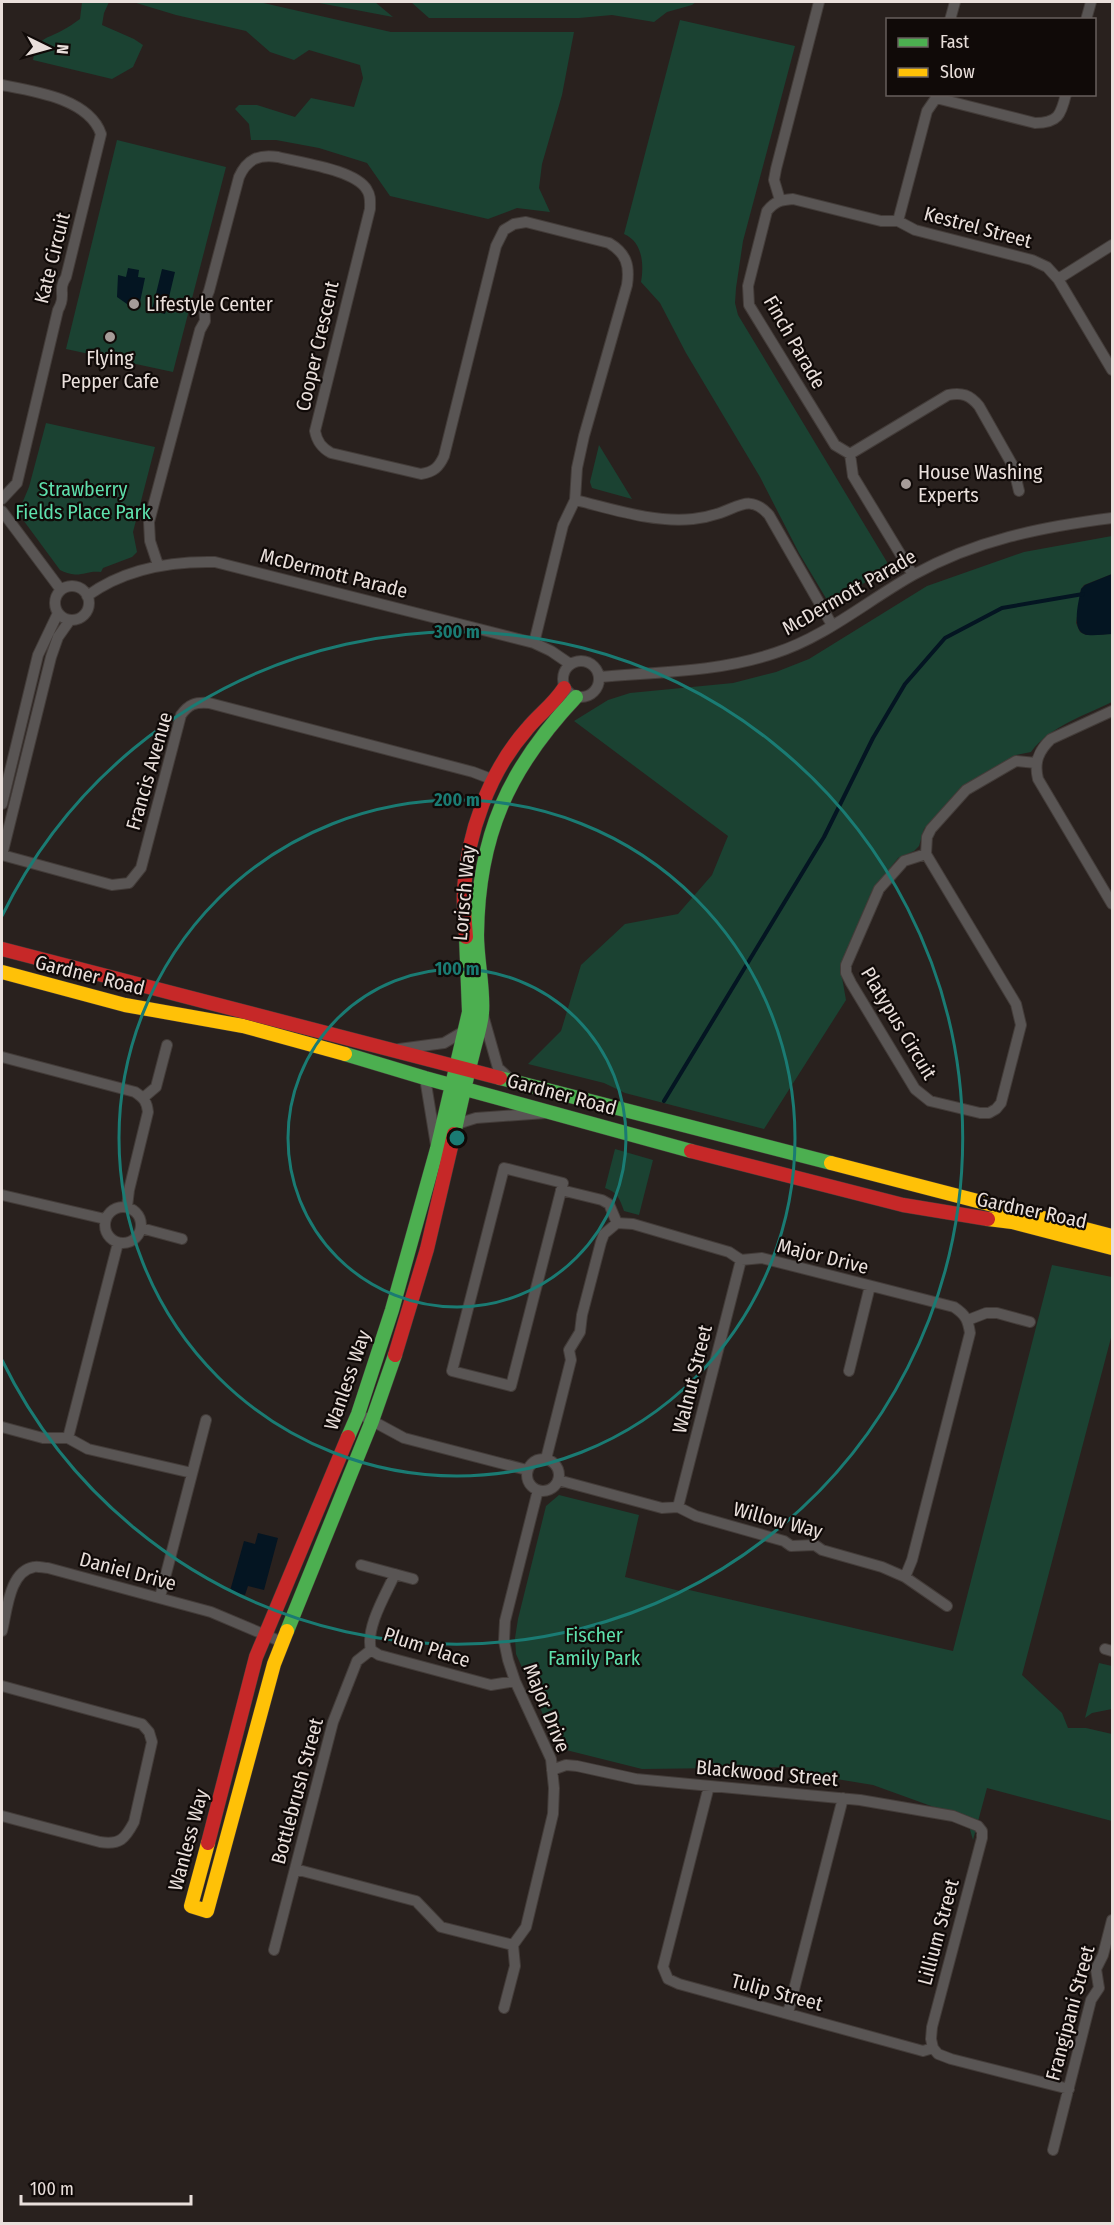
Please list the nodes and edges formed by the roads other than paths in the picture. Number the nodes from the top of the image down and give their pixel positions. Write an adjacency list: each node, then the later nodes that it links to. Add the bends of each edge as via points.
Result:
1 (819, 2): 9 (street, via 776,169 774,180)
2 (955, 2): 4 (street)
3 (1091, 2): 5 (street)
4 (951, 18)
5 (1087, 18)
6 (2, 85): 16 (street, Kate Circuit, via 60,99 89,115 101,134 61,284 63,302 17,483)
7 (936, 96): 8 (street, via 1046,123 1062,111); 10 (street, via 927,111)
8 (1066, 96)
9 (780, 200): 10 (street, Kestrel Street, via 793,199 881,221); 14 (street, Finch Parade, via 767,211 748,286 749,305 835,445)
10 (898, 221): 12 (street, Kestrel Street, via 915,230 1032,260 1047,267)
11 (1113, 245): 12 (street)
12 (1058, 279): 13 (street, Kestrel Street)
13 (1113, 370)
14 (850, 454): 15 (street, via 948,395 964,394 979,406 1014,466); 21 (street, via 853,476)
15 (1019, 491)
16 (2, 499)
17 (575, 500): 20 (street, Cooper Crescent, via 584,436 627,285 626,258 617,248 596,239 526,222 504,230 496,246 440,466 421,474 332,453 317,440 315,431 370,198 359,180 348,175 266,155 245,164 239,177 204,303 205,321 150,522 150,541); 26 (street, via 675,520 705,517 745,503 762,508); 27 (street, Cooper Crescent, via 563,525)
18 (2, 511): 22 (street)
19 (1113, 518): 21 (street, McDermott Parade, via 1018,534 958,552)
20 (158, 565): 23 (street, McDermott Parade); 27 (street, McDermott Parade, via 215,562)
21 (913, 575): 26 (street, McDermott Parade)
22 (61, 590): 23 (street, via 77,586); 24 (street, via 54,602)
23 (87, 596): 25 (street, via 85,613)
24 (58, 613): 25 (street); 35 (street, via 38,655)
25 (70, 620): 37 (street, via 51,657)
26 (832, 625): 29 (street, McDermott Parade, via 774,654 730,664)
27 (534, 643): 28 (street, McDermott Parade)
28 (570, 664): 29 (street, via 588,662); 30 (street, via 564,673)
29 (599, 677): 31 (street, via 593,693)
30 (564, 688): 31 (street); 34 (street, Lorisch Way, via 527,728)
31 (576, 697): 41 (street, Lorisch Way, via 530,749 494,818 480,881 477,934)
32 (1113, 711): 33 (street, via 1051,740)
33 (1036, 763): 36 (street, via 1016,761 966,790 932,829); 38 (street, via 1038,779)
34 (494, 780): 37 (street, Francis Avenue, via 197,702 181,715 141,868 129,883 112,885); 42 (street, Lorisch Way, via 477,819 466,868)
35 (2, 804)
36 (926, 854): 36 (street, Platypus Circuit, via 904,861 879,889 848,957 846,973 915,1089 930,1101 989,1113 1001,1103 1021,1025 1020,1014)
37 (2, 855)
38 (1113, 904)
39 (2, 949): 44 (street, Gardner Road)
40 (2, 972): 47 (street, Gardner Road, via 125,1005 243,1026)
41 (482, 1012): 46 (street, Lorisch Way); 48 (street, Lorisch Way, via 498,1068)
42 (466, 1030): 44 (street, Gardner Road, via 444,1042); 46 (street, Lorisch Way)
43 (167, 1045): 50 (street, via 156,1087)
44 (393, 1050): 46 (street, Gardner Road)
45 (2, 1057): 50 (street, via 135,1092)
46 (463, 1068): 48 (street, Gardner Road); 49 (street, Lorisch Way)
47 (425, 1078): 49 (street, Gardner Road); 53 (street)
48 (513, 1080): 60 (street, Gardner Road)
49 (459, 1087): 51 (street, Gardner Road); 52 (street, Wanless Way); 53 (street, Wanless Way)
50 (143, 1098): 56 (street, via 148,1112)
51 (555, 1112): 52 (street, via 476,1118); 63 (street, Gardner Road, via 903,1205 1012,1222)
52 (457, 1124): 71 (street, Wanless Way, via 408,1316)
53 (436, 1149): 69 (street, Wanless Way, via 392,1310)
54 (561, 1190): 54 (street, via 511,1386 452,1371 504,1168 562,1183); 58 (street, via 609,1204)
55 (2, 1195): 57 (street)
56 (127, 1207): 57 (street, via 113,1209); 59 (street, via 138,1214)
57 (105, 1219): 62 (street, via 107,1235)
58 (617, 1223): 64 (street, Major Drive, via 633,1224 729,1252); 74 (street, via 601,1242 580,1332 569,1350 572,1360)
59 (141, 1228): 61 (street); 62 (street, via 131,1241)
60 (1113, 1236)
61 (182, 1239)
62 (118, 1243): 73 (street)
63 (1113, 1248)
64 (741, 1260): 65 (street, Major Drive, via 762,1258); 79 (street, Walnut Street)
65 (870, 1286): 66 (street, Major Drive, via 954,1307); 68 (street)
66 (968, 1320): 67 (street, via 986,1313); 82 (street, via 970,1333)
67 (1030, 1322)
68 (849, 1371)
69 (358, 1414): 71 (street); 87 (street, Wanless Way)
70 (206, 1420): 76 (street)
71 (372, 1421): 75 (street, via 404,1438); 88 (street, Wanless Way)
72 (2, 1427): 73 (street, via 43,1438)
73 (68, 1438): 76 (street, via 88,1449)
74 (546, 1459): 75 (street, via 532,1462); 77 (street, via 557,1467)
75 (527, 1470): 78 (street, via 528,1480)
76 (192, 1473): 84 (street)
77 (558, 1480): 78 (street, via 548,1490); 79 (street, Willow Way, via 662,1508)
78 (538, 1490): 90 (street, Major Drive, via 505,1621 504,1641)
79 (678, 1507): 82 (street, Willow Way, via 791,1546 815,1545)
80 (360, 1565): 81 (street)
81 (395, 1574): 83 (street); 89 (street, Plum Place, via 371,1630)
82 (905, 1577): 85 (street, Willow Way)
83 (413, 1579)
84 (160, 1597): 86 (street, Daniel Drive, via 34,1567 16,1579); 87 (street, Daniel Drive, via 211,1612)
85 (946, 1606)
86 (2, 1631)
87 (266, 1635): 88 (street, Daniel Drive); 88 (street, Wanless Way, via 256,1657 191,1906 207,1911)
88 (282, 1642)
89 (371, 1650): 90 (street, Plum Place, via 491,1685); 97 (street, Bottlebrush Street, via 357,1661 333,1722)
90 (515, 1681): 92 (street, Major Drive, via 551,1759)
91 (2, 1686): 95 (street, via 142,1724 152,1742 134,1822 121,1840 111,1844 100,1842)
92 (552, 1770): 93 (street, Blackwood Street, via 577,1766 636,1779); 99 (street, Major Drive, via 553,1814 526,1927)
93 (709, 1786): 94 (street, Blackwood Street); 102 (street, Tulip Street, via 663,1967 668,1979 679,1984)
94 (843, 1798): 96 (street, Blackwood Street, via 953,1816); 102 (street)
95 (2, 1816)
96 (978, 1826): 103 (street, Lillium Street, via 982,1838 932,2027)
97 (295, 1869): 99 (street, via 416,1901 441,1927); 100 (street, Bottlebrush Street)
98 (1113, 1920): 104 (street, Frangipani Street, via 1096,1969 1099,1988 1091,2000)
99 (513, 1945): 101 (street, Major Drive, via 515,1966)
100 (274, 1950)
101 (504, 2008)
102 (788, 2013): 103 (street, Tulip Street, via 923,2051)
103 (933, 2048): 104 (street, Tulip Street, via 951,2059)
104 (1069, 2089): 105 (street, Frangipani Street)
105 (1053, 2150)

